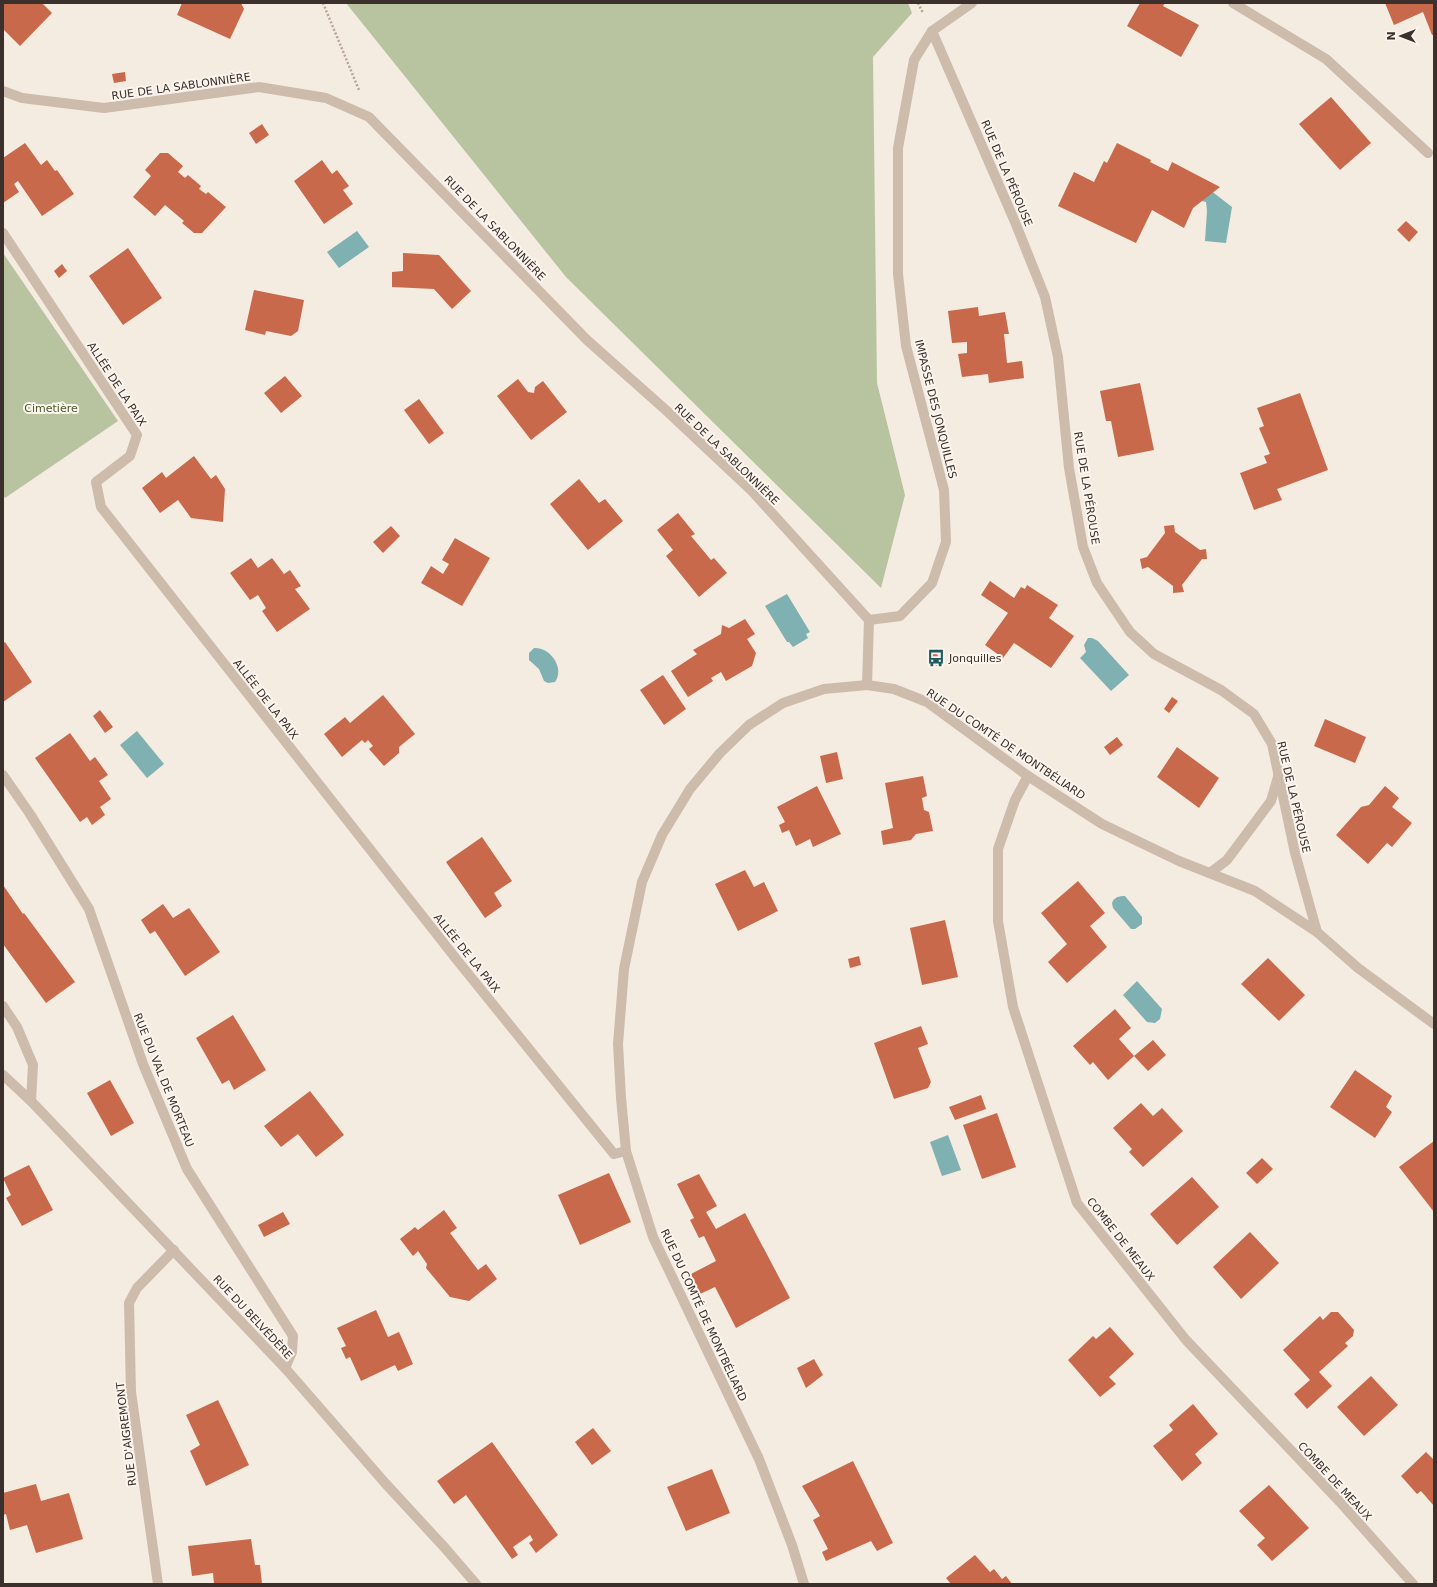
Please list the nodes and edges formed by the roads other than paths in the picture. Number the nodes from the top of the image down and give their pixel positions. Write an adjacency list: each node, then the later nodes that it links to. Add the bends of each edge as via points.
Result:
1 (972, 3): 3 (street)
2 (1234, 3): 5 (street, via 1326,59)
3 (932, 31): 7 (street, IMPASSE DES JONQUILLES, via 914,60 898,148 898,274 906,346 944,490 946,542 932,583 900,616); 10 (street, RUE DE LA PÉROUSE, via 1016,222 1045,297 1058,357 1069,468 1079,523 1084,547 1097,583 1130,632 1154,654 1221,690 1254,714 1272,744)
4 (3, 91): 7 (street, RUE DE LA SABLONNIÈRE, via 22,98 104,108 259,87 326,98 369,117 587,340 751,490)
5 (1428, 152)
6 (3, 233): 18 (street, ALLÉE DE LA PAIX, via 137,435 130,456 96,482 101,507 457,960 614,1154)
7 (869, 620): 8 (street)
8 (867, 685): 11 (street, RUE DU COMTÉ DE MONTBÉLIARD, via 894,688 927,702); 18 (street, RUE DU COMTÉ DE MONTBÉLIARD, via 824,689 783,703 749,725 720,753 690,789 662,835 642,882 624,969 618,1044)
9 (3, 774): 20 (street, RUE DU VAL DE MORTEAU, via 89,909 143,1064 187,1169 293,1336 292,1352)
10 (1278, 774): 12 (street, via 1271,801 1227,860); 13 (street, RUE DE LA PÉROUSE, via 1295,853)
11 (1028, 776): 12 (street, RUE DU COMTÉ DE MONTBÉLIARD, via 1102,824); 24 (street, COMBE DE MEAUX, via 998,849 998,921 1013,1007 1077,1203 1186,1340 1340,1502)
12 (1210, 873): 13 (street, RUE DU COMTÉ DE MONTBÉLIARD, via 1255,891)
13 (1317, 932): 15 (street, RUE DU COMTÉ DE MONTBÉLIARD, via 1358,968)
14 (3, 1006): 17 (street, via 17,1027 33,1065)
15 (1434, 1024)
16 (3, 1075): 17 (street, RUE DU BELVÉDÈRE)
17 (31, 1101): 19 (street, RUE DU BELVÉDÈRE)
18 (626, 1151): 23 (street, RUE DU COMTÉ DE MONTBÉLIARD, via 653,1237 758,1459 792,1545)
19 (174, 1250): 20 (street, RUE DU BELVÉDÈRE); 21 (street, RUE D'AIGREMONT, via 137,1288 130,1303 131,1392)
20 (285, 1368): 22 (street, RUE DU BELVÉDÈRE)
21 (158, 1584)
22 (476, 1584)
23 (804, 1584)
24 (1413, 1584)

